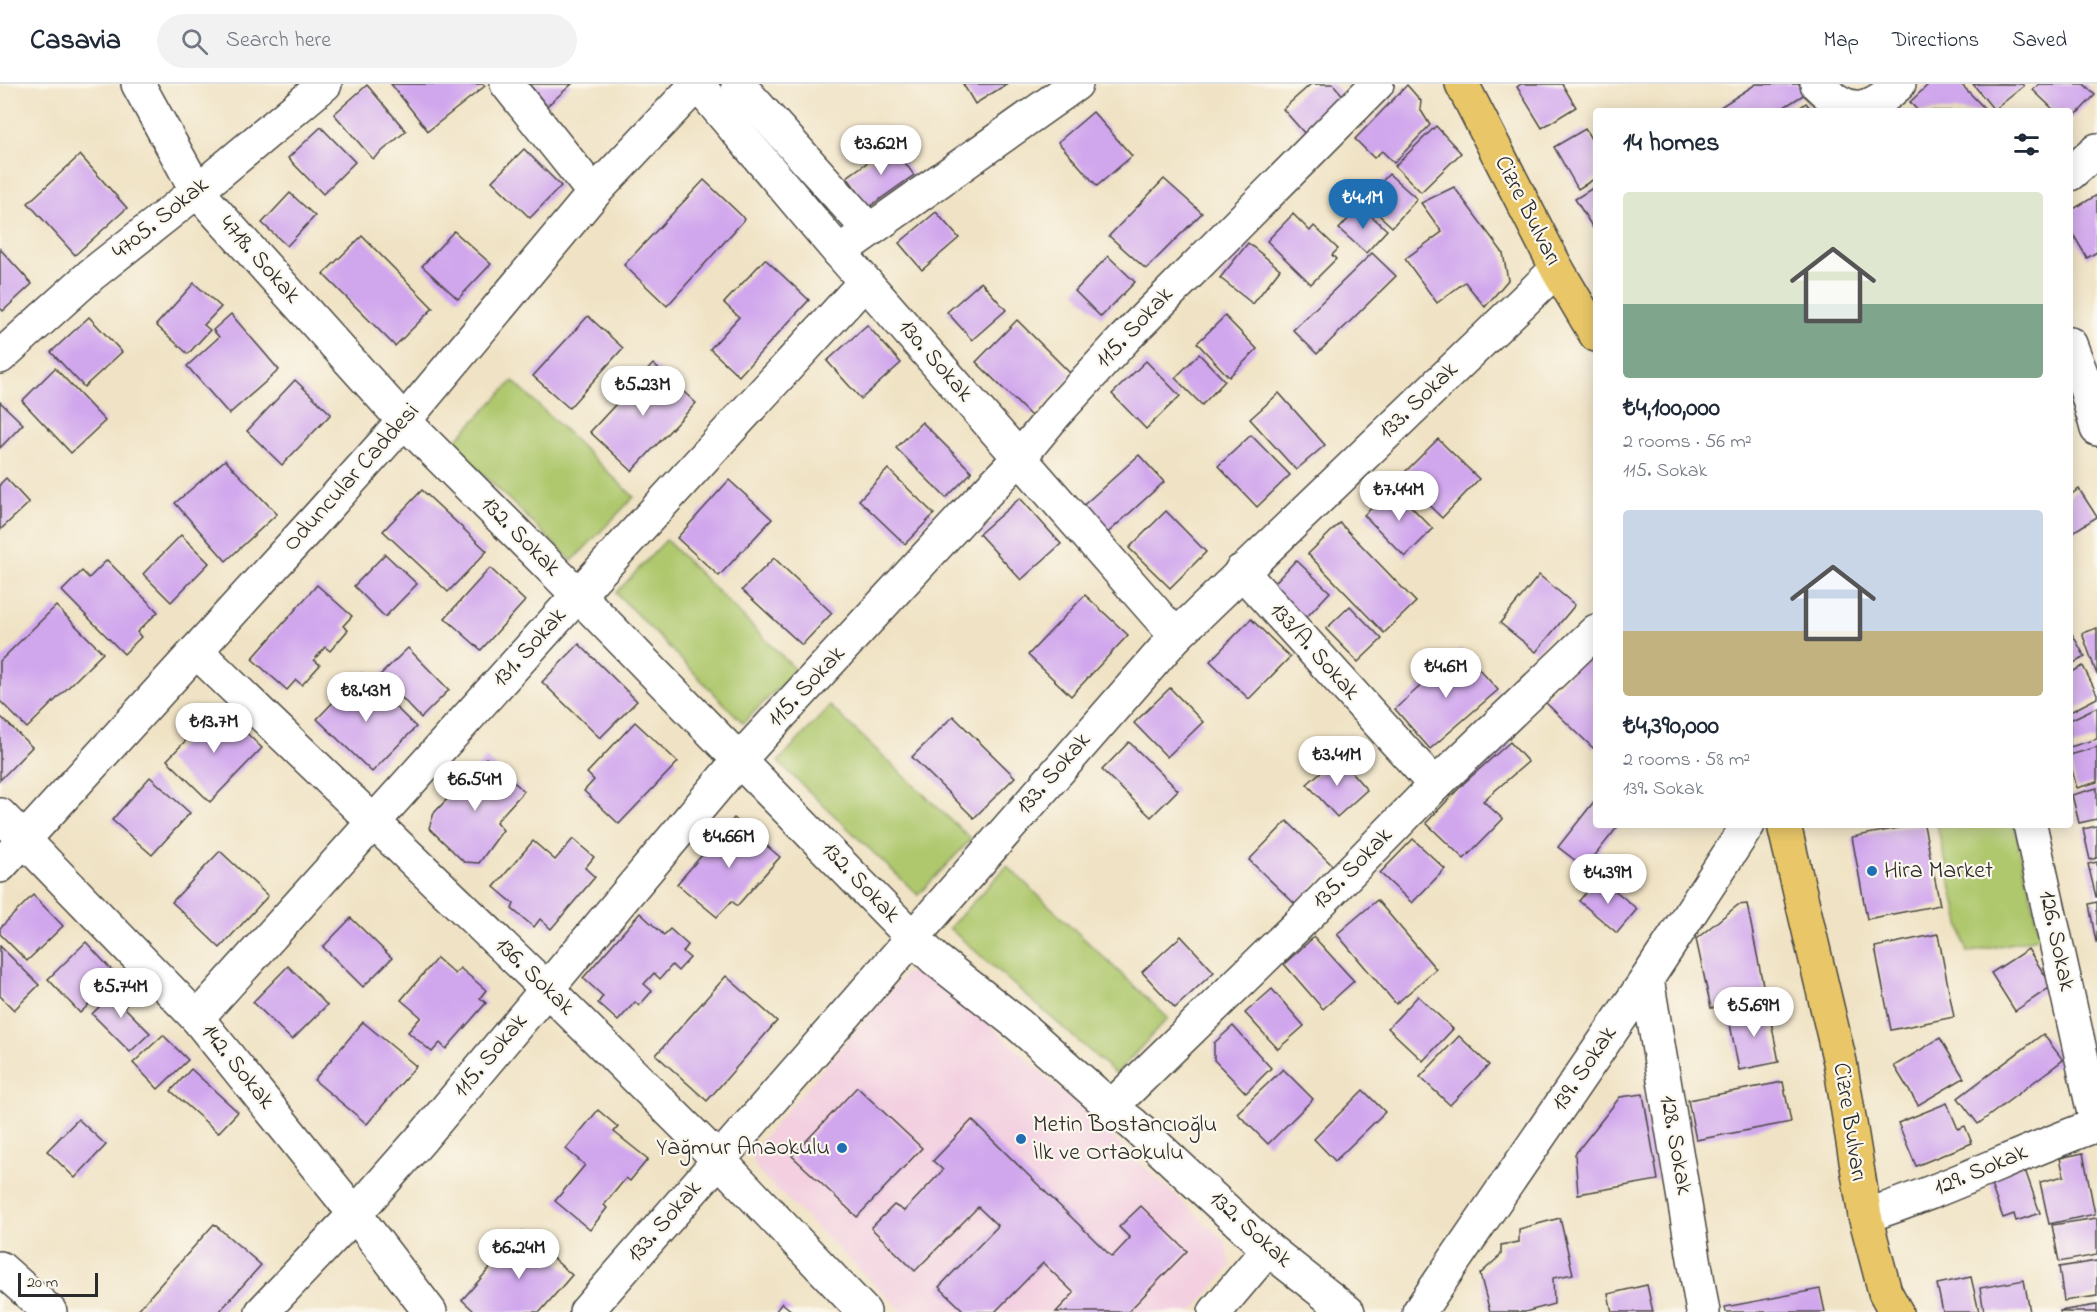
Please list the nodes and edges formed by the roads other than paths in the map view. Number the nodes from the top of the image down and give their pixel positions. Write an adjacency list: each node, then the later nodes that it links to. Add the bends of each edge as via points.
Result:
1 (138, 84): 15 (street, 4718. Sokak)
2 (325, 84): 15 (street, 4705. Sokak)
3 (507, 84): 16 (street)
4 (697, 84): 16 (street, Oduncular Caddesi); 18 (street, 130. Sokak)
5 (738, 84): 17 (street)
6 (1076, 84): 17 (street)
7 (1377, 84): 26 (street, 115. Sokak, via 1124,339)
8 (1462, 84): 19 (main road, Cizre Bulvarı)
9 (1817, 84): 11 (street, via 1831,98)
10 (1899, 84): 12 (street, via 1883,99)
11 (1856, 108)
12 (1864, 108)
13 (2097, 150): 14 (street)
14 (2073, 171)
15 (197, 191): 23 (street, 4705. Sokak, via 91,275); 24 (street, 4718. Sokak)
16 (594, 193): 24 (street, Oduncular Caddesi)
17 (869, 230): 18 (street)
18 (839, 252): 20 (street, 130. Sokak)
19 (1557, 268): 21 (main road, Cizre Bulvarı); 27 (street, 133. Sokak)
20 (866, 282): 26 (street, 130. Sokak); 28 (street, 131. Sokak)
21 (1593, 330)
22 (2073, 352): 25 (street)
23 (0, 357)
24 (404, 421): 28 (street, 132. Sokak); 31 (street, Oduncular Caddesi)
25 (2097, 429)
26 (1019, 458): 30 (street, 130. Sokak); 32 (street, 115. Sokak)
27 (1241, 572): 30 (street, 133. Sokak); 33 (street, 133/A. Sokak)
28 (578, 595): 32 (street, 132. Sokak); 35 (street, 131. Sokak)
29 (1593, 634): 33 (street, 135. Sokak)
30 (1176, 636): 41 (street, 133. Sokak)
31 (196, 651): 35 (street, 136. Sokak); 39 (street, Oduncular Caddesi)
32 (740, 760): 41 (street, 132. Sokak); 43 (street, 115. Sokak)
33 (1435, 785): 45 (street, 135. Sokak)
34 (0, 815): 39 (street, 142. Sokak)
35 (374, 821): 43 (street, 136. Sokak); 44 (street, 131. Sokak)
36 (1746, 828): 42 (street, 139. Sokak)
37 (1785, 828): 49 (main road, Cizre Bulvarı, via 1840,1062)
38 (2032, 828): 46 (street, 126. Sokak)
39 (25, 839): 40 (street, Oduncular Caddesi); 44 (street, 142. Sokak)
40 (0, 866)
41 (912, 937): 45 (street, 132. Sokak); 47 (street, 133. Sokak)
42 (1647, 979): 60 (street, 139. Sokak); 61 (street, 128. Sokak)
43 (547, 989): 47 (street, 136. Sokak); 48 (street, 115. Sokak)
44 (197, 1018): 48 (street, 142. Sokak)
45 (1111, 1107): 50 (street, 132. Sokak)
46 (2097, 1126): 49 (street, 129. Sokak)
47 (719, 1160): 56 (street, 133. Sokak); 57 (street, 136. Sokak)
48 (355, 1214): 54 (street, 115. Sokak); 55 (street, 142. Sokak)
49 (1865, 1216): 52 (main road, Cizre Bulvarı)
50 (1268, 1249): 58 (street); 59 (street, 132. Sokak)
51 (0, 1268): 53 (street)
52 (1889, 1305)
53 (50, 1312)
54 (262, 1312)
55 (430, 1312)
56 (586, 1312)
57 (864, 1312)
58 (1215, 1312)
59 (1348, 1312)
60 (1419, 1312)
61 (1703, 1312)

